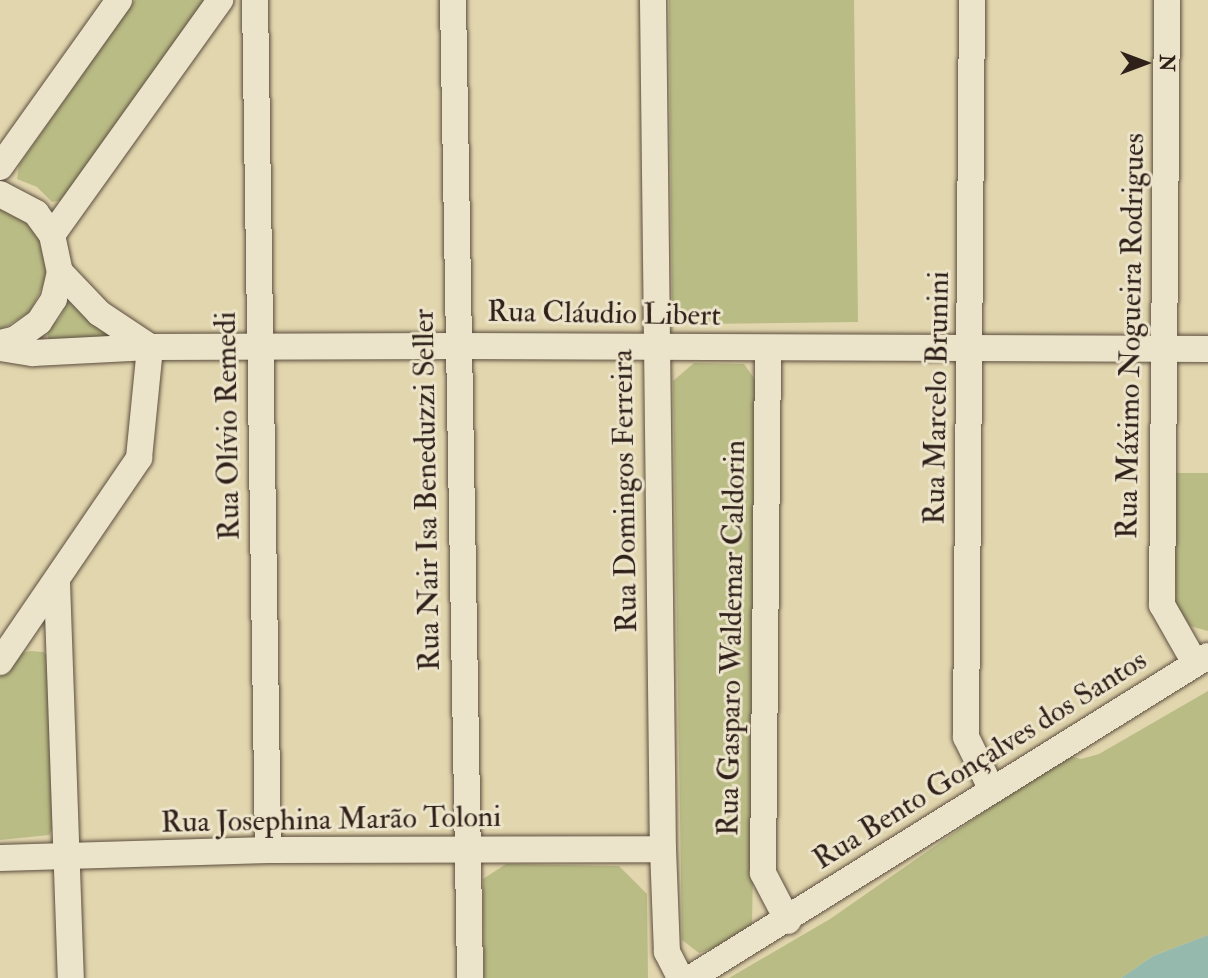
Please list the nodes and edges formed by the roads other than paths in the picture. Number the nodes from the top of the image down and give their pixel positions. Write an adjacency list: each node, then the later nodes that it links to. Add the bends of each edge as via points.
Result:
1 (119, 0): 8 (street)
2 (220, 0): 10 (street)
3 (255, 0): 16 (street, Rua Olívio Remedi)
4 (453, 0): 14 (street, Rua Nair Isa Beneduzzi Seller)
5 (653, 0): 17 (street, Rua Domingos Ferreira)
6 (972, 0): 12 (street, Rua Marcelo Brunini)
7 (1167, 0): 18 (street, Rua Máximo Nogueira Rodrigues)
8 (0, 167)
9 (0, 194): 10 (street, via 36,213)
10 (52, 235): 11 (street)
11 (60, 272): 13 (street, via 54,299 38,323); 15 (street, via 99,313)
12 (972, 345): 18 (street, Rua Cláudio Libert); 20 (street, Rua Cláudio Libert); 24 (street, Rua Marcelo Brunini, via 966,737)
13 (0, 346): 15 (street, Rua Cláudio Libert, via 33,353)
14 (458, 346): 16 (street, Rua Cláudio Libert); 17 (street, Rua Cláudio Libert); 27 (street, Rua Nair Isa Beneduzzi Seller)
15 (150, 347): 16 (street, Rua Cláudio Libert); 21 (street, via 139,458)
16 (259, 347): 26 (street, Rua Olívio Remedi)
17 (657, 348): 20 (street, Rua Cláudio Libert); 25 (street, Rua Domingos Ferreira)
18 (1164, 349): 19 (street, Rua Cláudio Libert); 22 (street, Rua Máximo Nogueira Rodrigues, via 1161,605)
19 (1208, 349)
20 (768, 350): 30 (street, Rua Gasparo Waldemar Caldorin, via 763,873)
21 (57, 583): 23 (street); 29 (street)
22 (1201, 660): 24 (street, Rua Bento Gonçalves dos Santos)
23 (0, 662)
24 (992, 790): 30 (street, Rua Bento Gonçalves dos Santos)
25 (663, 849): 27 (street, Rua Josephina Marão Toloni); 33 (street, Rua Domingos Ferreira, via 667,953)
26 (268, 850): 27 (street, Rua Josephina Marão Toloni); 29 (street, Rua Josephina Marão Toloni)
27 (467, 852): 32 (street, Rua Nair Isa Beneduzzi Seller)
28 (0, 858): 29 (street, Rua Josephina Marão Toloni)
29 (69, 859): 31 (street)
30 (788, 921): 34 (street, Rua Bento Gonçalves dos Santos)
31 (71, 978)
32 (470, 978)
33 (680, 978)
34 (691, 978)

